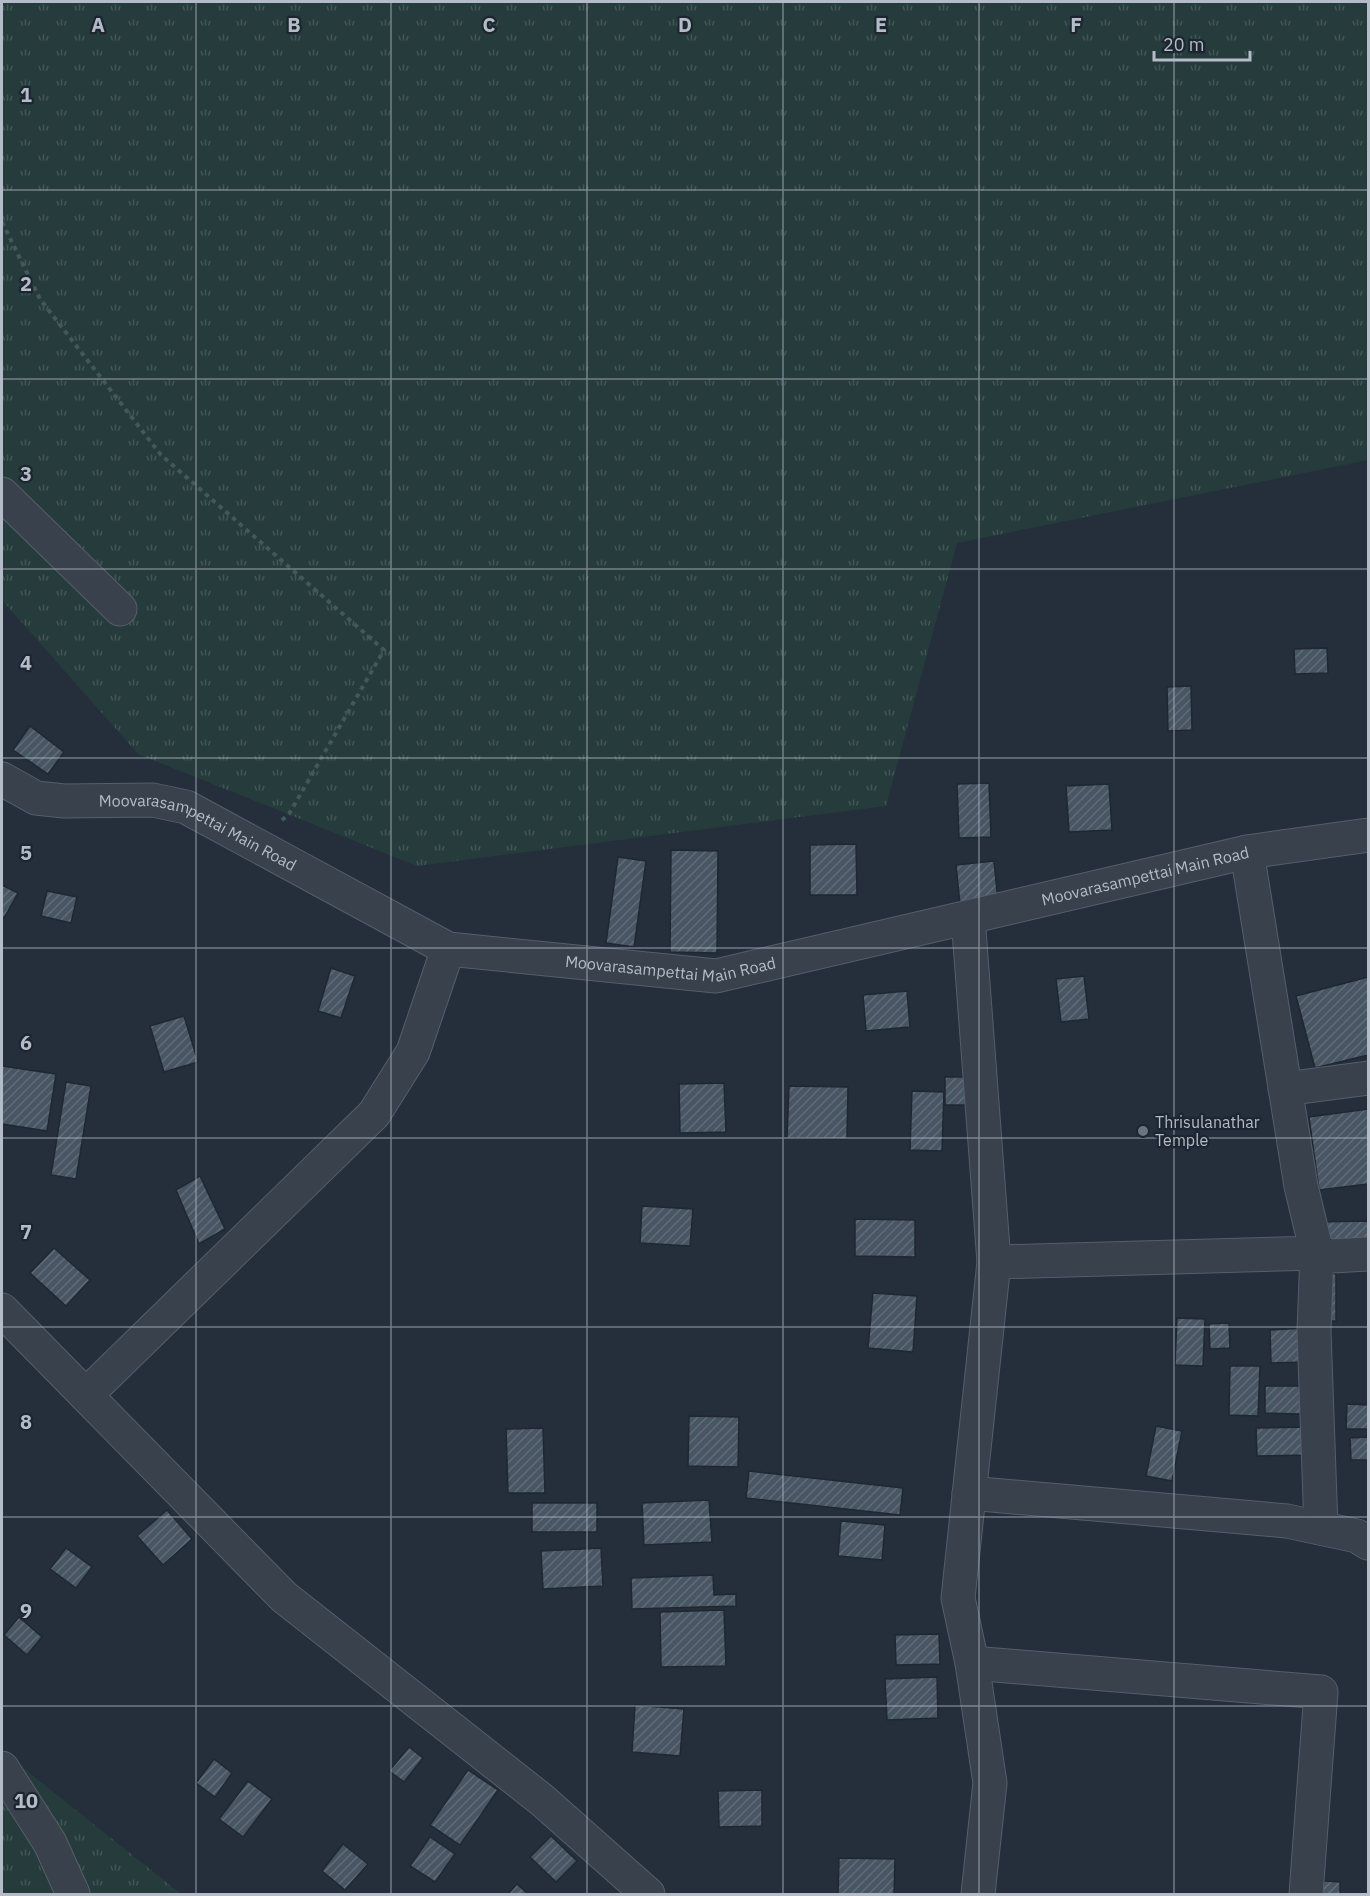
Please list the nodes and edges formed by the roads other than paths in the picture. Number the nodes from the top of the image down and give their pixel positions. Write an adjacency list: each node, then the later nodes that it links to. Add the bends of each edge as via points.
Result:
1 (2, 494): 2 (street)
2 (120, 609)
3 (2, 779): 7 (street, Moovarasampettai Main Road, via 36,798 153,800 186,807)
4 (1368, 835): 5 (street, Moovarasampettai Main Road)
5 (1247, 852): 6 (street, Moovarasampettai Main Road); 9 (street)
6 (968, 917): 7 (street, Moovarasampettai Main Road, via 716,976); 12 (street)
7 (448, 949): 14 (street, via 413,1052 374,1114)
8 (1368, 1078): 9 (street)
9 (1285, 1089): 10 (street)
10 (1317, 1253): 11 (street); 12 (street); 16 (street, via 1314,1331)
11 (1368, 1254)
12 (994, 1262): 15 (street)
13 (2, 1310): 14 (street)
14 (86, 1395): 21 (street, via 284,1597 542,1800)
15 (969, 1493): 16 (street, via 1287,1521); 18 (street, via 958,1598)
16 (1321, 1528): 17 (street, via 1357,1536)
17 (1368, 1543)
18 (972, 1663): 22 (street, via 990,1783); 23 (street, via 1321,1692)
19 (2, 1768): 20 (street, via 50,1843)
20 (73, 1894)
21 (648, 1894)
22 (978, 1894)
23 (1306, 1894)

